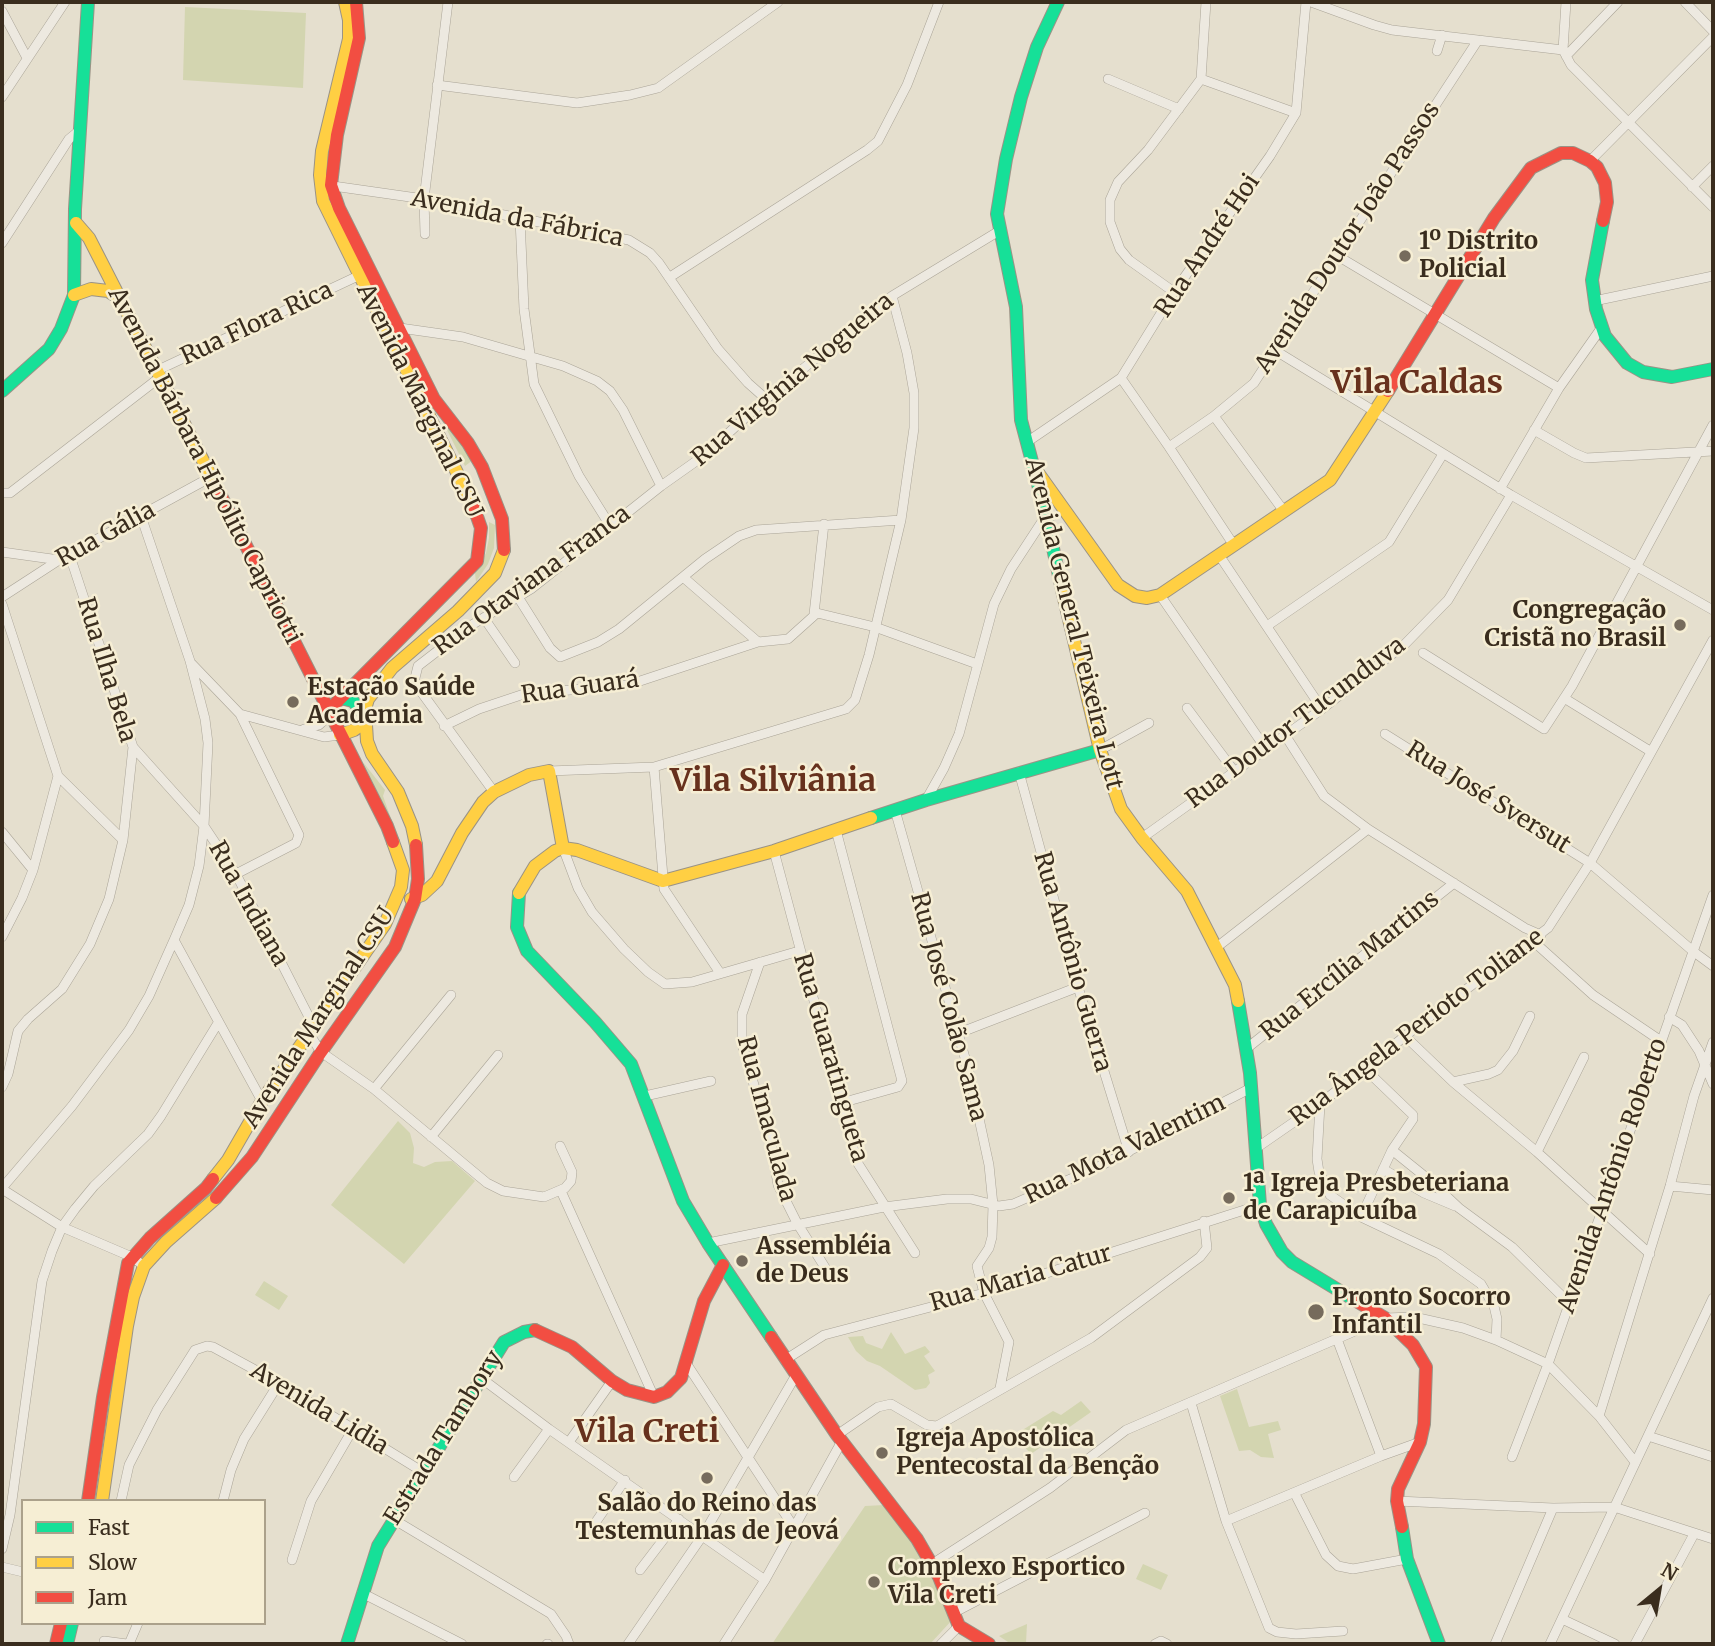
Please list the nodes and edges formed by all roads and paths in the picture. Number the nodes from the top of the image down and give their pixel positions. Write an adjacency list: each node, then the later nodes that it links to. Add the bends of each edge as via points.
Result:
1 (65, 2): 21 (street)
2 (88, 2): 29 (street)
3 (345, 2): 32 (street, via 349,39 326,130 321,163)
4 (356, 2): 32 (street, via 359,38)
5 (448, 2): 24 (street)
6 (778, 2): 24 (street, via 658,88 630,95 577,103)
7 (939, 2): 44 (street, via 903,94 878,141)
8 (1058, 2): 38 (street, Avenida General Teixeira Lott, via 1037,47 1014,125 998,197)
9 (1206, 2): 23 (street)
10 (1309, 2): 16 (street, via 1374,25); 27 (street, Rua André Hoi)
11 (1566, 2): 20 (street)
12 (1618, 2): 20 (street)
13 (1685, 2): 15 (street)
14 (2, 11): 21 (street)
15 (1713, 30)
16 (1441, 35): 18 (street); 19 (street)
17 (1713, 37): 28 (street)
18 (1478, 40): 20 (street); 41 (street, Avenida Doutor João Passos)
19 (1437, 51)
20 (1565, 53): 28 (street)
21 (27, 58): 25 (street)
22 (1108, 79): 26 (street)
23 (1200, 79): 26 (street); 27 (street)
24 (437, 85): 34 (street)
25 (2, 97)
26 (1179, 108): 45 (street, via 1118,182 1109,211 1114,236 1129,260)
27 (1296, 113): 45 (street, Rua André Hoi)
28 (1628, 123): 30 (street); 33 (street)
29 (80, 130): 37 (street); 40 (street, via 69,139)
30 (1590, 161): 49 (street, via 1605,183 1606,202 1594,266); 50 (street, via 1561,153 1531,168 1494,218)
31 (1713, 166): 33 (street)
32 (326, 185): 34 (street, Avenida da Fábrica); 42 (street, Avenida Marginal CSU, via 328,214); 52 (street, Avenida Marginal CSU)
33 (1692, 187): 35 (street)
34 (424, 199): 36 (street, Avenida da Fábrica); 39 (street)
35 (1713, 207)
36 (520, 219): 44 (street, Avenida da Fábrica, via 629,240 650,253); 54 (street)
37 (76, 223): 46 (street); 47 (street, Avenida Bárbara Hipólito Capriotti, via 89,238)
38 (999, 231): 48 (street, Rua Virgínia Nogueira); 65 (street, Avenida General Teixeira Lott, via 1015,299 1021,420)
39 (425, 234)
40 (2, 243)
41 (1336, 255): 50 (street); 53 (street, Avenida Doutor João Passos)
42 (358, 276): 56 (street, Rua Flora Rica); 77 (street, Avenida Marginal CSU)
43 (1713, 276): 49 (street)
44 (670, 277): 60 (street, Avenida da Fábrica, via 718,349)
45 (1174, 292): 57 (street, Rua André Hoi)
46 (74, 295): 47 (street, via 91,289); 59 (street, via 49,349)
47 (116, 296): 56 (street, Avenida Bárbara Hipólito Capriotti)
48 (892, 296): 60 (street, Rua Virgínia Nogueira); 81 (street, via 914,393 914,428)
49 (1594, 301): 51 (street)
50 (1437, 314): 58 (street); 61 (street)
51 (1602, 327): 55 (street, via 1617,353 1643,372 1672,377); 58 (street)
52 (400, 328): 54 (street, via 463,337); 72 (street, Avenida Marginal CSU, via 434,399 468,443)
53 (1276, 351): 61 (street); 62 (street, Avenida Doutor João Passos, via 1254,383)
54 (531, 356): 73 (street, via 581,373 610,391); 83 (street, via 540,398)
55 (1713, 369)
56 (158, 374): 71 (street, Avenida Bárbara Hipólito Capriotti); 75 (street, Rua Flora Rica, via 10,493)
57 (1121, 378): 65 (street, Rua André Hoi); 66 (street)
58 (1559, 388): 64 (street)
59 (2, 391)
60 (766, 399): 73 (street, Rua Virgínia Nogueira, via 702,457)
61 (1375, 411): 69 (street); 78 (street, via 1329,480)
62 (1214, 416): 66 (street, Avenida Doutor João Passos); 78 (street)
63 (1713, 425): 67 (street)
64 (1534, 430): 67 (street, via 1586,458); 74 (street)
65 (1027, 442): 70 (street, Avenida General Teixeira Lott)
66 (1169, 447): 84 (street)
67 (1698, 451): 68 (street); 89 (street)
68 (1713, 451)
69 (1443, 454): 74 (street); 100 (street, via 1389,542)
70 (1034, 467): 80 (street, Avenida General Teixeira Lott); 91 (street, via 1118,585 1135,596)
71 (211, 477): 79 (street, Rua Gália); 112 (street, Avenida Bárbara Hipólito Capriotti)
72 (486, 479): 77 (street, via 478,470 468,475); 96 (street, Avenida Marginal CSU, via 502,519 503,555 495,573)
73 (661, 486): 83 (street, Rua Otaviana Franca)
74 (1500, 489): 76 (street)
75 (2, 493)
76 (1511, 495): 89 (street); 111 (street, Rua Doutor Tucunduva, via 1435,614 1386,660)
77 (475, 508): 108 (street, Avenida Marginal CSU, via 481,527 477,561)
78 (1283, 510): 84 (street)
79 (141, 516): 87 (street, Rua Gália); 105 (street)
80 (1045, 517): 107 (street, via 994,604); 122 (street, Avenida General Teixeira Lott)
81 (901, 520): 82 (street); 101 (street)
82 (824, 524): 90 (street, via 756,530 739,536); 97 (street)
83 (611, 527): 93 (street, Rua Otaviana Franca)
84 (1233, 544): 86 (street)
85 (2, 552): 88 (street)
86 (1219, 555): 91 (street); 100 (street)
87 (69, 556): 88 (street, Rua Gália); 121 (street, Rua Ilha Bela)
88 (59, 560): 92 (street, Rua Gália)
89 (1636, 565): 95 (street); 109 (street)
90 (683, 577): 93 (street, via 619,629 560,657); 103 (street)
91 (1160, 595): 123 (street)
92 (2, 597)
93 (518, 597): 98 (street, Rua Otaviana Franca)
94 (2, 604): 129 (street)
95 (1713, 610)
96 (458, 611): 99 (street); 114 (street, Avenida Marginal CSU, via 377,684 368,699)
97 (817, 613): 101 (street); 103 (street, Rua Guará, via 788,639)
98 (484, 618): 99 (street, Rua Otaviana Franca); 106 (street)
99 (470, 626): 116 (street, Rua Otaviana Franca, via 418,666 414,682)
100 (1267, 626): 111 (street)
101 (875, 627): 107 (street); 125 (street, via 858,694 846,709)
102 (1713, 640): 124 (street, Rua Ângela Perioto Toliane)
103 (758, 642): 116 (street, Rua Guará, via 628,685 524,694)
104 (1423, 653): 109 (street, via 1544,729)
105 (190, 661): 113 (street); 133 (street, via 208,743)
106 (515, 663)
107 (977, 664): 131 (street, via 960,734)
108 (340, 698): 112 (street, Avenida Marginal CSU); 114 (street, via 353,701)
109 (1563, 698): 124 (street)
110 (1187, 708): 127 (street)
111 (1322, 709): 120 (street, Rua Doutor Tucunduva)
112 (329, 713): 117 (street, via 319,725); 119 (street, Avenida Marginal CSU)
113 (240, 714): 117 (street); 143 (street, via 299,835 296,843)
114 (365, 719): 119 (street); 147 (street, Avenida Marginal CSU, via 372,754 398,792 412,826 417,850)
115 (1149, 723): 122 (street)
116 (444, 726): 130 (street)
117 (303, 730): 119 (street, via 324,737)
118 (1385, 734): 141 (street, Rua José Sversut)
119 (340, 735): 148 (street, Avenida Marginal CSU, via 400,857 403,870)
120 (1285, 735): 123 (street, Rua Doutor Tucunduva); 135 (street, via 1324,796)
121 (133, 747): 133 (street, Rua Indiana); 138 (street, Rua Ilha Bela)
122 (1100, 750): 128 (street); 137 (street, Avenida General Teixeira Lott, via 1121,809)
123 (1266, 750): 127 (street, Rua Doutor Tucunduva)
124 (1650, 751): 141 (street, Rua Ângela Perioto Toliane)
125 (654, 767): 126 (street); 144 (street)
126 (549, 771): 130 (street); 139 (street)
127 (1234, 771): 137 (street, Rua Doutor Tucunduva)
128 (1019, 772): 131 (street); 158 (street, Rua Antônio Guerra)
129 (58, 776): 138 (street); 142 (street)
130 (494, 792): 147 (street, via 473,814 437,881)
131 (926, 800): 132 (street)
132 (895, 810): 134 (street); 163 (street, Rua José Colão Sama)
133 (204, 827): 143 (street, Rua Indiana); 151 (street, via 199,866)
134 (836, 830): 140 (street); 181 (street, via 902,1079 898,1087)
135 (1368, 830): 145 (street); 152 (street)
136 (2, 832): 142 (street)
137 (1142, 838): 152 (street, Avenida General Teixeira Lott, via 1181,882)
138 (123, 840): 176 (street, Rua Ilha Bela, via 112,890 90,944 62,989 18,1031)
139 (562, 848): 144 (street); 157 (street, via 592,912 648,972 669,985); 179 (street, via 536,866 520,890 516,917 521,939 527,951 614,1042 631,1064)
140 (775, 851): 144 (street); 153 (street, Rua Guaratingueta)
141 (1590, 863): 150 (street, Rua Ângela Perioto Toliane, via 1556,918); 154 (street, Rua José Sversut)
142 (33, 870): 149 (street)
143 (236, 874): 166 (street, Rua Indiana, via 308,1015)
144 (663, 881): 157 (street, via 667,896)
145 (1454, 883): 150 (street); 168 (street, Rua Ercília Martins)
146 (1713, 895): 154 (street, Avenida Antônio Roberto)
147 (415, 898): 148 (street); 166 (street, Avenida Marginal CSU, via 395,947)
148 (397, 900): 166 (street, Avenida Marginal CSU)
149 (2, 937)
150 (1537, 938): 164 (street, Rua Ângela Perioto Toliane); 165 (street, via 1593,995)
151 (174, 940): 162 (street); 191 (street, via 129,1030)
152 (1217, 947): 168 (street, Avenida General Teixeira Lott, via 1237,993)
153 (799, 951): 155 (street); 181 (street, Rua Guaratingueta)
154 (1694, 952): 156 (street, Rua José Sversut); 161 (street, Avenida Antônio Roberto)
155 (760, 962): 157 (street); 201 (street, Rua Imaculada, via 742,1014 742,1044 771,1143 778,1185)
156 (1713, 966)
157 (720, 972)
158 (1078, 987): 163 (street); 187 (street, Rua Antônio Guerra)
159 (451, 995): 178 (street)
160 (1530, 1016): 174 (street, via 1498,1070)
161 (1669, 1017): 165 (street, Avenida Antônio Roberto); 171 (street, via 1682,1025)
162 (218, 1023): 180 (street); 202 (street, via 148,1134 94,1186)
163 (959, 1032): 194 (street, Rua José Colão Sama, via 984,1140)
164 (1406, 1037): 172 (street, Rua Ângela Perioto Toliane); 174 (street)
165 (1661, 1041): 198 (street, Avenida Antônio Roberto)
166 (315, 1042): 178 (street); 180 (street, Avenida Marginal CSU); 208 (street, Avenida Marginal CSU, via 252,1157)
167 (1713, 1042): 171 (street)
168 (1247, 1049): 177 (street, Avenida General Teixeira Lott)
169 (498, 1055): 183 (street)
170 (1584, 1057): 188 (street)
171 (1705, 1062): 175 (street); 190 (street)
172 (1365, 1069): 182 (street, Rua Ângela Perioto Toliane); 186 (street, via 1413,1115)
173 (711, 1081): 179 (street)
174 (1453, 1082): 188 (street)
175 (1713, 1084)
176 (2, 1087)
177 (1251, 1088): 185 (street, Avenida General Teixeira Lott); 187 (street, Rua Mota Valentim)
178 (374, 1089): 183 (street)
179 (645, 1096): 203 (street, via 679,1192)
180 (262, 1101): 206 (street, Avenida Marginal CSU, via 219,1172)
181 (841, 1103): 196 (street, Rua Guaratingueta, via 857,1162)
182 (1320, 1104): 185 (street, Rua Ângela Perioto Toliane); 199 (street, via 1317,1159 1323,1184 1330,1195)
183 (430, 1137): 193 (street, via 503,1191 544,1197)
184 (560, 1146): 193 (street, via 572,1177)
185 (1255, 1149): 195 (street, Avenida General Teixeira Lott)
186 (1392, 1150): 189 (street); 197 (street)
187 (1129, 1152): 194 (street, Rua Mota Valentim, via 1013,1205)
188 (1538, 1152): 198 (street)
189 (1383, 1169): 197 (street); 199 (street)
190 (1670, 1186): 192 (street); 205 (street)
191 (2, 1188): 202 (street)
192 (1713, 1190)
193 (561, 1191): 224 (street)
194 (993, 1205): 196 (street, Rua Mota Valentim, via 960,1198); 210 (street, Rua José Colão Sama, via 992,1243 976,1266)
195 (1260, 1205): 200 (street, Rua Maria Catur); 213 (street, Avenida General Teixeira Lott, via 1275,1241 1292,1262)
196 (884, 1207): 201 (street, Rua Mota Valentim); 204 (street, Rua Guaratingueta)
197 (1460, 1208): 212 (street, via 1512,1247)
198 (1601, 1209): 205 (street); 212 (street, Avenida Antônio Roberto)
199 (1361, 1217): 215 (street, via 1439,1254 1481,1284 1494,1306)
200 (1204, 1222): 210 (street, Rua Maria Catur); 223 (street, via 1207,1248 1200,1257 1091,1338)
201 (797, 1223): 203 (street, Rua Mota Valentim); 209 (street, Rua Imaculada)
202 (62, 1227): 206 (street); 258 (street, via 42,1281)
203 (708, 1243): 207 (street)
204 (915, 1253)
205 (1650, 1255): 226 (street)
206 (132, 1257): 208 (street); 242 (street, Avenida Marginal CSU, via 123,1280)
207 (723, 1265): 216 (street); 217 (street, via 704,1301)
208 (144, 1266): 243 (street, Avenida Marginal CSU, via 127,1326)
209 (826, 1269)
210 (984, 1293): 216 (street, Rua Maria Catur, via 824,1335); 223 (street, via 1009,1342)
211 (1713, 1298): 229 (street)
212 (1569, 1303): 218 (street, Avenida Antônio Roberto)
213 (1385, 1318): 214 (street); 215 (street, via 1434,1320); 232 (street, Avenida General Teixeira Lott, via 1413,1345 1426,1367)
214 (1337, 1339): 225 (street); 233 (street)
215 (1496, 1340): 218 (street)
216 (785, 1360): 219 (street)
217 (686, 1363): 224 (street, via 678,1383); 234 (street)
218 (1548, 1364): 226 (street); 235 (street, Avenida Antônio Roberto)
219 (796, 1375): 230 (street); 234 (street)
220 (481, 1378): 221 (street, Estrada Tambory, via 504,1342 537,1331 572,1347); 228 (street); 238 (street, Estrada Tambory)
221 (612, 1381): 224 (street, Estrada Tambory); 231 (street)
222 (279, 1383): 227 (street, Avenida Lidia); 244 (street, Avenida Lidia, via 213,1347 195,1350 129,1465); 245 (street, via 244,1439)
223 (1000, 1388): 230 (street, via 937,1426 891,1404 878,1408)
224 (654, 1397)
225 (1191, 1403): 252 (street); 261 (street, via 1126,1430 1050,1488)
226 (1599, 1416): 237 (street)
227 (353, 1429): 238 (street, Avenida Lidia); 260 (street, via 311,1501)
228 (549, 1429): 231 (street); 239 (street)
229 (1648, 1436): 236 (street); 237 (street)
230 (840, 1438): 253 (street); 261 (street)
231 (569, 1442): 240 (street)
232 (1420, 1442): 233 (street); 246 (street, Avenida General Teixeira Lott)
233 (1381, 1456): 241 (street)
234 (747, 1457): 253 (street); 256 (street)
235 (1512, 1457)
236 (1713, 1457)
237 (1635, 1462): 247 (street)
238 (423, 1472): 251 (street, Estrada Tambory)
239 (514, 1477)
240 (625, 1480): 250 (street); 254 (street)
241 (1295, 1494): 252 (street); 259 (street, via 1326,1555 1338,1566 1353,1569)
242 (88, 1499)
243 (102, 1499)
244 (121, 1499)
245 (224, 1499)
246 (1396, 1501): 248 (street); 259 (street, Avenida General Teixeira Lott)
247 (1614, 1507): 248 (street); 255 (street); 268 (street)
248 (1553, 1508): 286 (street)
249 (1145, 1513): 267 (street)
250 (679, 1519): 256 (street); 263 (street)
251 (393, 1520): 266 (street, Estrada Tambory); 280 (street, via 551,1614)
252 (1226, 1521): 273 (street, via 1269,1628 1296,1634)
253 (793, 1526): 265 (street)
254 (593, 1527)
255 (1694, 1534): 257 (street); 289 (street)
256 (703, 1535): 265 (street); 281 (street)
257 (1713, 1539)
258 (2, 1549)
259 (1407, 1559): 285 (street, Avenida General Teixeira Lott)
260 (292, 1560)
261 (932, 1564): 267 (street)
262 (2, 1567): 264 (street)
263 (640, 1570)
264 (21, 1572)
265 (765, 1580): 282 (street)
266 (362, 1592): 278 (street, Estrada Tambory); 279 (street)
267 (955, 1612): 272 (street)
268 (1562, 1619): 287 (street); 288 (street)
269 (61, 1625): 275 (street)
270 (72, 1625): 276 (street)
271 (137, 1625): 277 (street)
272 (959, 1626): 283 (street); 284 (street)
273 (1343, 1631)
274 (104, 1643): 277 (street)
275 (56, 1644)
276 (67, 1644)
277 (128, 1644)
278 (348, 1644)
279 (462, 1644)
280 (569, 1644)
281 (628, 1644)
282 (724, 1644)
283 (941, 1644)
284 (989, 1644)
285 (1438, 1644)
286 (1495, 1644)
287 (1550, 1644)
288 (1615, 1644)
289 (1635, 1644)

